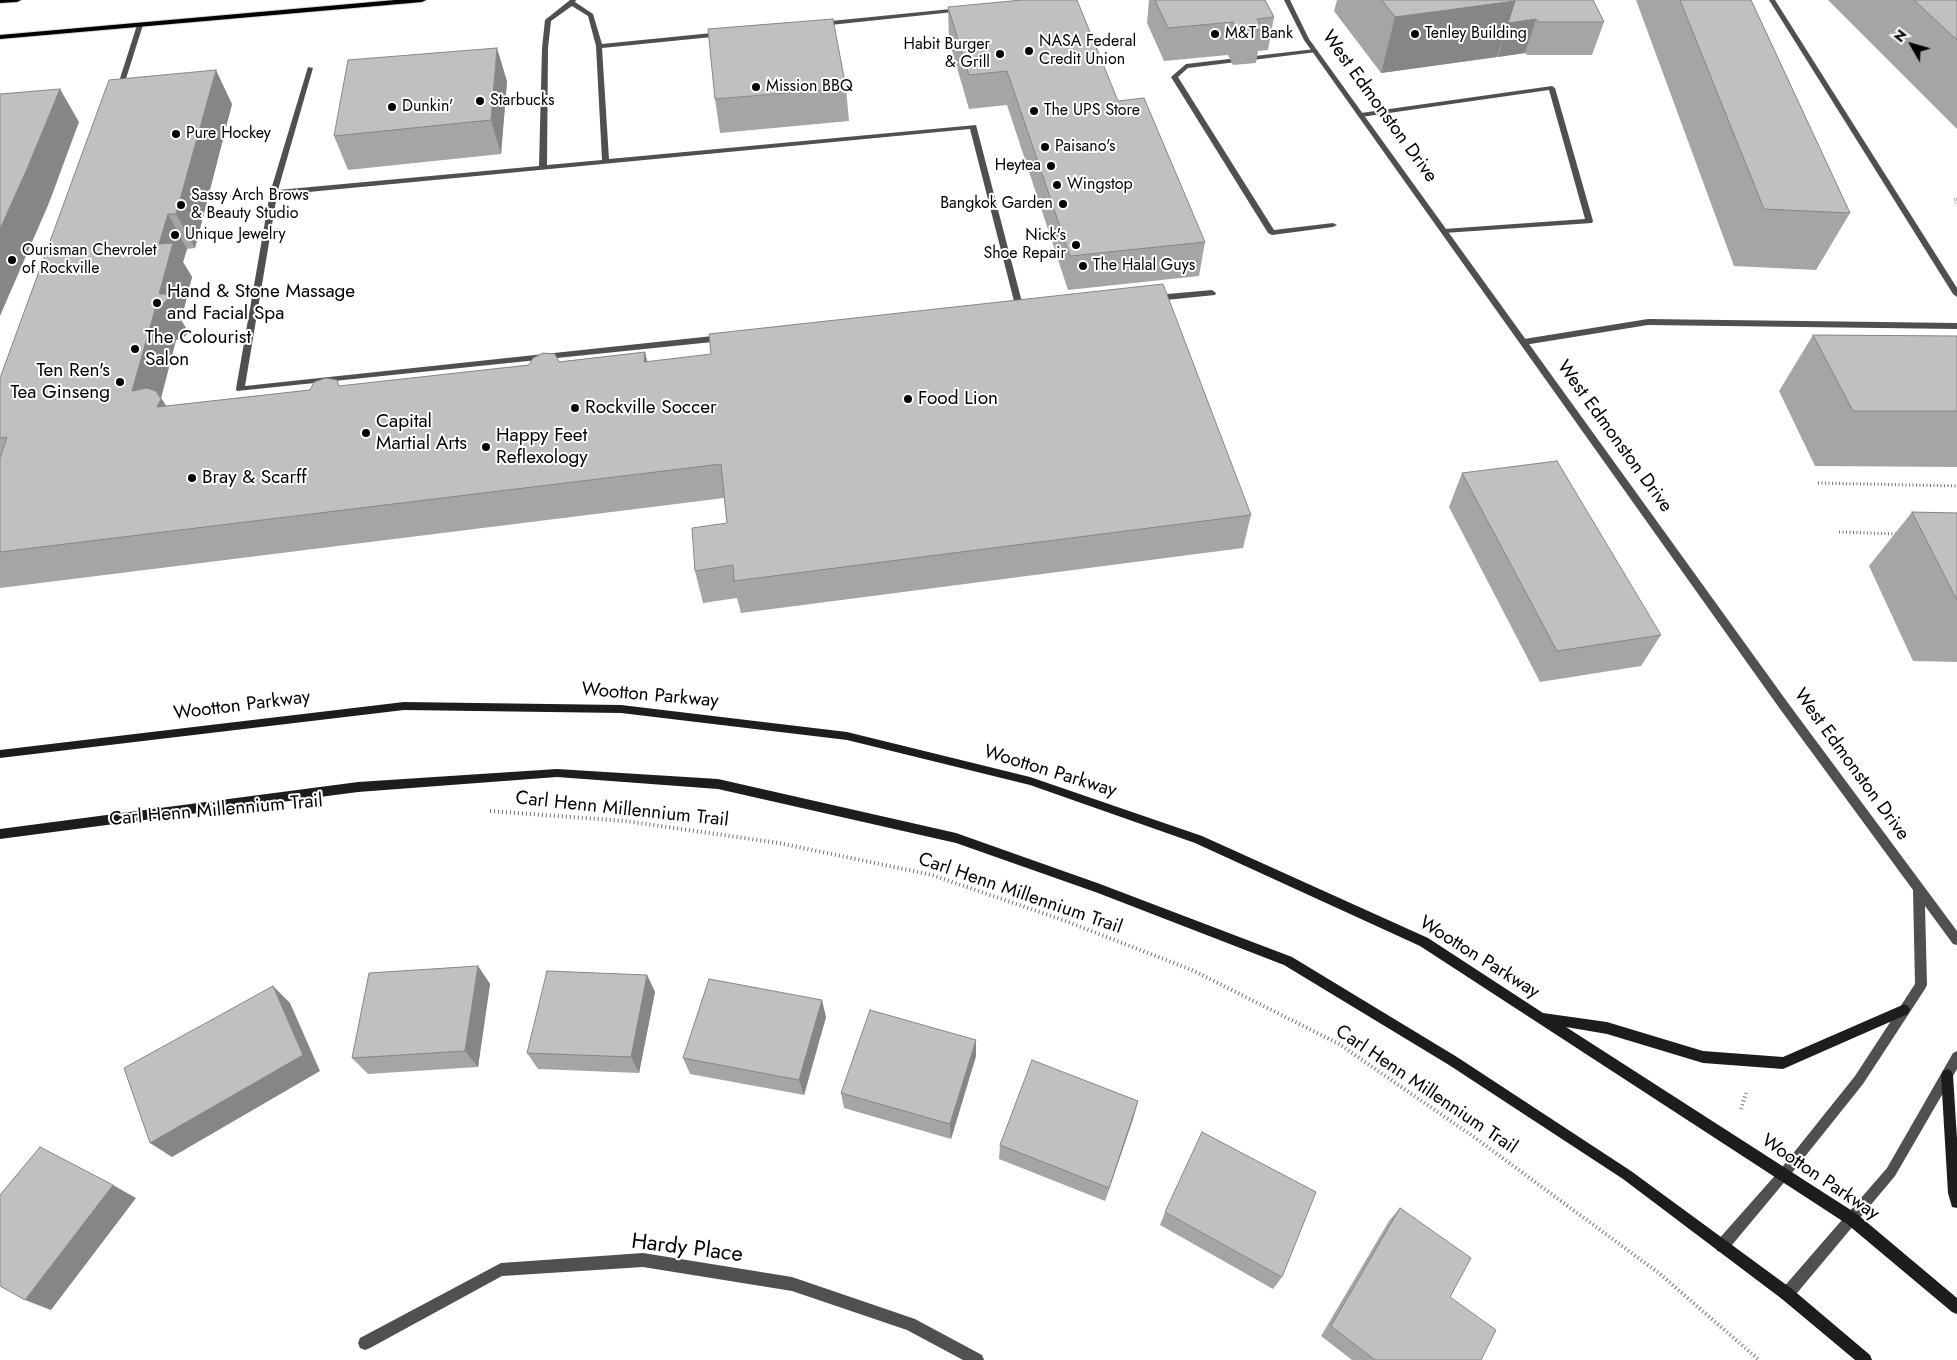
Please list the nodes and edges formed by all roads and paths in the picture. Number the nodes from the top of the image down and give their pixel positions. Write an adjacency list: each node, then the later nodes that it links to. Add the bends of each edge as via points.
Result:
1 (16, 0): 5 (main road)
2 (422, 0): 9 (main road)
3 (1287, 0): 13 (street, West Edmonston Drive)
4 (1772, 0): 25 (street)
5 (0, 1)
6 (572, 2): 12 (street, via 591,15); 18 (street, via 548,20)
7 (972, 9): 8 (street)
8 (815, 24)
9 (140, 25): 11 (main road); 15 (street)
10 (726, 33): 12 (street)
11 (0, 37)
12 (599, 46): 17 (street)
13 (1315, 51): 16 (street, West Edmonston Drive); 22 (street, via 1186,66 1174,77 1272,233)
14 (310, 68): 19 (street)
15 (115, 103)
16 (1361, 115): 23 (street, West Edmonston Drive); 23 (street, via 1552,88 1589,221)
17 (606, 162): 18 (street); 27 (street, via 973,127 1024,309)
18 (543, 167): 19 (street)
19 (274, 193): 29 (street, via 240,389)
20 (1957, 199): 21 (path, via 1954,199)
21 (1957, 204)
22 (1333, 225)
23 (1444, 231): 30 (street, West Edmonston Drive)
24 (1212, 293): 26 (street)
25 (1957, 294)
26 (1147, 298)
27 (1010, 310)
28 (1957, 326): 30 (street, via 1648,322)
29 (731, 337)
30 (1524, 342): 38 (street, West Edmonston Drive)
31 (1818, 483): 32 (path)
32 (1957, 486)
33 (1839, 532): 34 (path)
34 (1908, 534)
35 (0, 754): 41 (main road, Wootton Parkway, via 404,706 621,709 847,736 1030,782 1198,839 1424,942)
36 (487, 810): 54 (path, Carl Henn Millennium Trail, via 625,820 779,843 932,875 1063,920 1192,970 1347,1049 1474,1137 1653,1269)
37 (0, 834): 49 (main road, via 358,787 557,773 718,784 956,838 1288,961 1453,1061 1627,1175)
38 (1919, 889): 39 (street, West Edmonston Drive); 40 (street, via 1921,985)
39 (1957, 940)
40 (1904, 1010): 41 (main road, via 1783,1063 1703,1057 1608,1028); 46 (street, via 1860,1080)
41 (1541, 1018): 46 (main road, Wootton Parkway)
42 (1957, 1057): 43 (street)
43 (1947, 1075): 47 (main road); 48 (street, via 1891,1172)
44 (1748, 1086): 45 (path)
45 (1739, 1115)
46 (1783, 1175): 48 (main road, Wootton Parkway); 49 (street)
47 (1957, 1202)
48 (1852, 1219): 50 (street); 51 (main road, Wootton Parkway)
49 (1722, 1246): 50 (main road)
50 (1787, 1294): 55 (main road)
51 (1957, 1307)
52 (365, 1343): 53 (street, Hardy Place, via 502,1270 643,1260 792,1284 910,1324)
53 (977, 1360)
54 (1759, 1360)
55 (1865, 1360)

